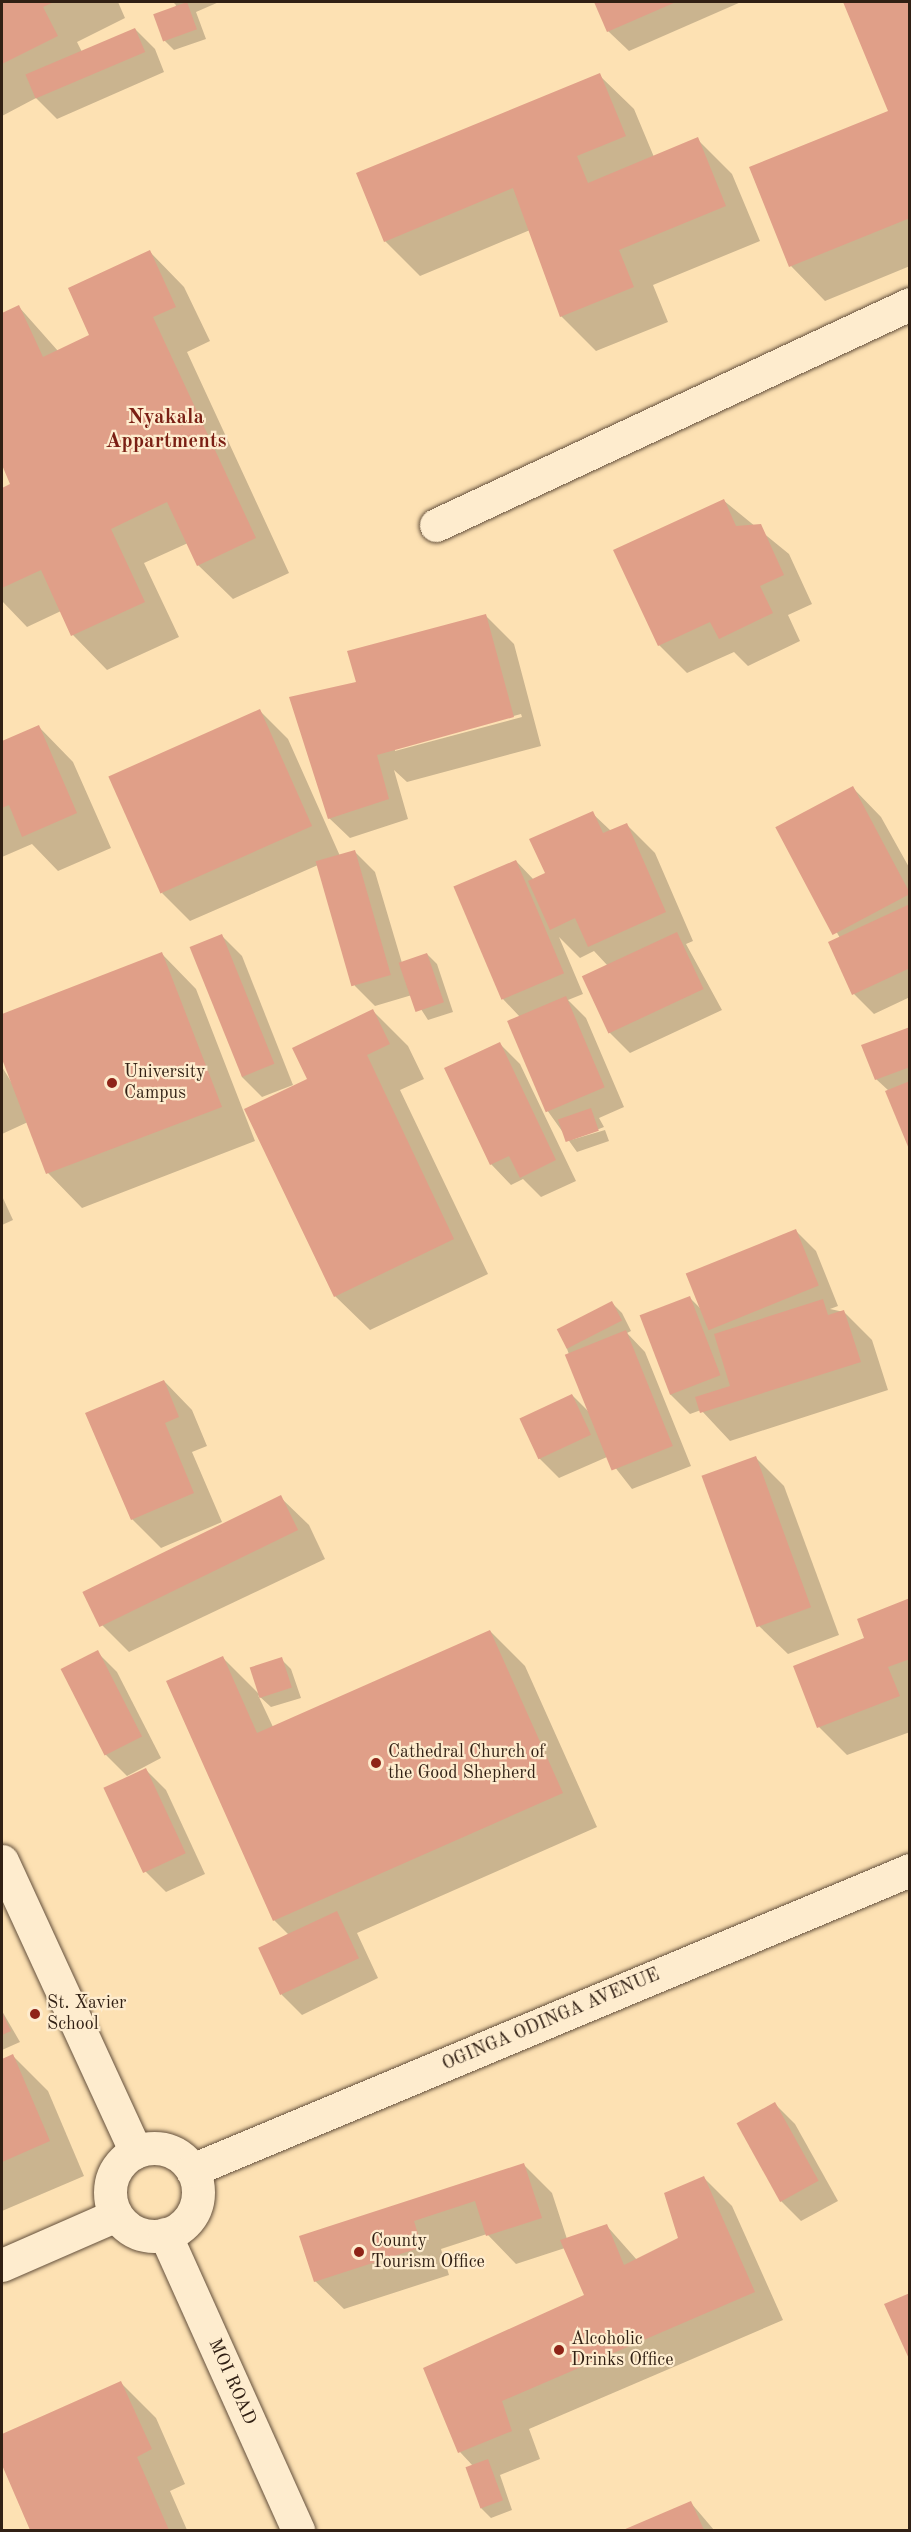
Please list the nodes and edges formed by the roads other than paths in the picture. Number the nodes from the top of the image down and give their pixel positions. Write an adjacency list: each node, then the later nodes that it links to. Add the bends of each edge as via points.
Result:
1 (909, 304): 2 (street)
2 (436, 525)
3 (2, 1860): 5 (street)
4 (909, 1870): 6 (street, OGINGA ODINGA AVENUE)
5 (136, 2152): 6 (street, via 161,2148); 7 (street, via 112,2178)
6 (192, 2170): 8 (street, via 197,2202 190,2217)
7 (114, 2216): 8 (street, via 137,2232); 9 (street)
8 (165, 2234): 10 (street, MOI ROAD)
9 (2, 2265)
10 (298, 2530)

